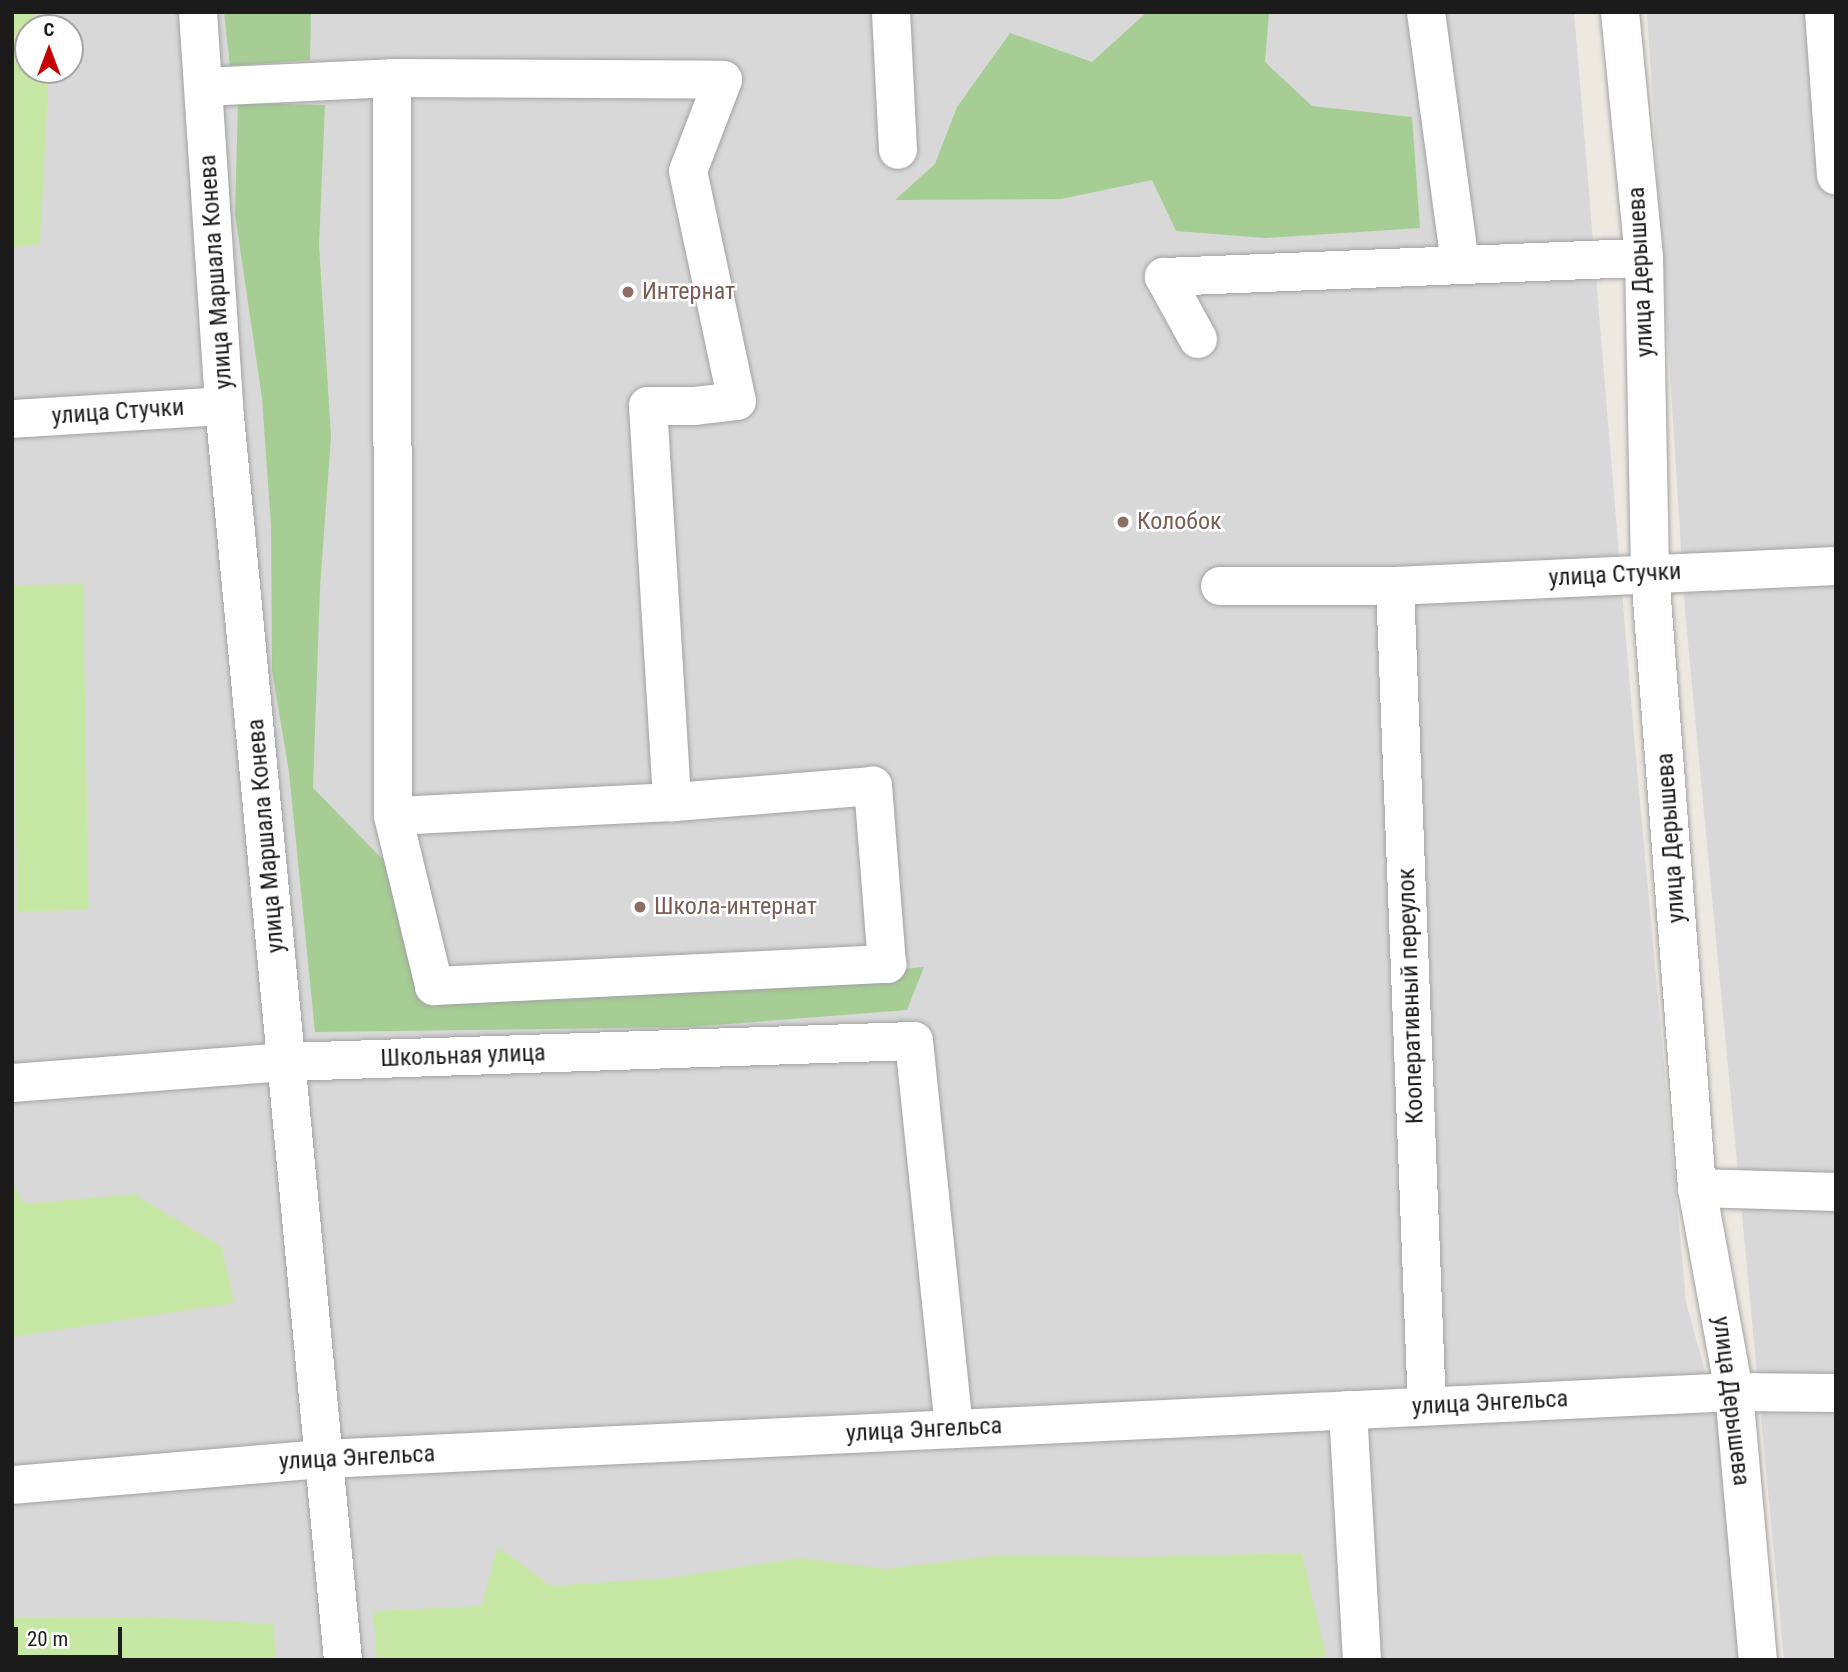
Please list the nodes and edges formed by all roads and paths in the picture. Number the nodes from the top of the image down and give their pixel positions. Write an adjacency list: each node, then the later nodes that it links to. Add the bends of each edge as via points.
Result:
1 (198, 12): 7 (street, улица Маршала Конева)
2 (891, 12): 8 (street)
3 (1426, 12): 11 (street)
4 (1620, 12): 10 (street, улица Дерышева)
5 (1825, 12): 9 (street)
6 (392, 78): 7 (street); 19 (street, via 723,80 688,171 737,401 648,406); 20 (street)
7 (204, 87): 13 (street, улица Маршала Конева)
8 (898, 150)
9 (1836, 176)
10 (1644, 258): 11 (street); 16 (street, улица Дерышева)
11 (1460, 264): 12 (street, via 1164,277)
12 (1198, 339)
13 (224, 406): 14 (street, улица Стучки); 21 (street, улица Маршала Конева)
14 (12, 419)
15 (1836, 566): 16 (street, улица Стучки)
16 (1650, 573): 18 (street, улица Стучки); 23 (street, улица Дерышева)
17 (1220, 586): 18 (street, улица Стучки)
18 (1395, 586): 27 (street, Кооперативный переулок)
19 (672, 802): 20 (street); 20 (street, via 873,786 887,964 434,986)
20 (393, 816)
21 (287, 1062): 22 (street, Школьная улица); 29 (street, Школьная улица, via 914,1041); 30 (street, улица Маршала Конева)
22 (12, 1083)
23 (1697, 1188): 24 (street); 25 (street, улица Дерышева)
24 (1836, 1192)
25 (1734, 1392): 26 (street, улица Энгельса); 27 (street, улица Энгельса); 34 (street, улица Дерышева)
26 (1836, 1392)
27 (1427, 1406): 28 (street, улица Энгельса)
28 (1348, 1410): 29 (street, улица Энгельса); 33 (street)
29 (954, 1429): 30 (street, улица Энгельса)
30 (324, 1459): 31 (street, улица Энгельса); 32 (street, улица Маршала Конева)
31 (12, 1485)
32 (343, 1660)
33 (1362, 1660)
34 (1758, 1660)

